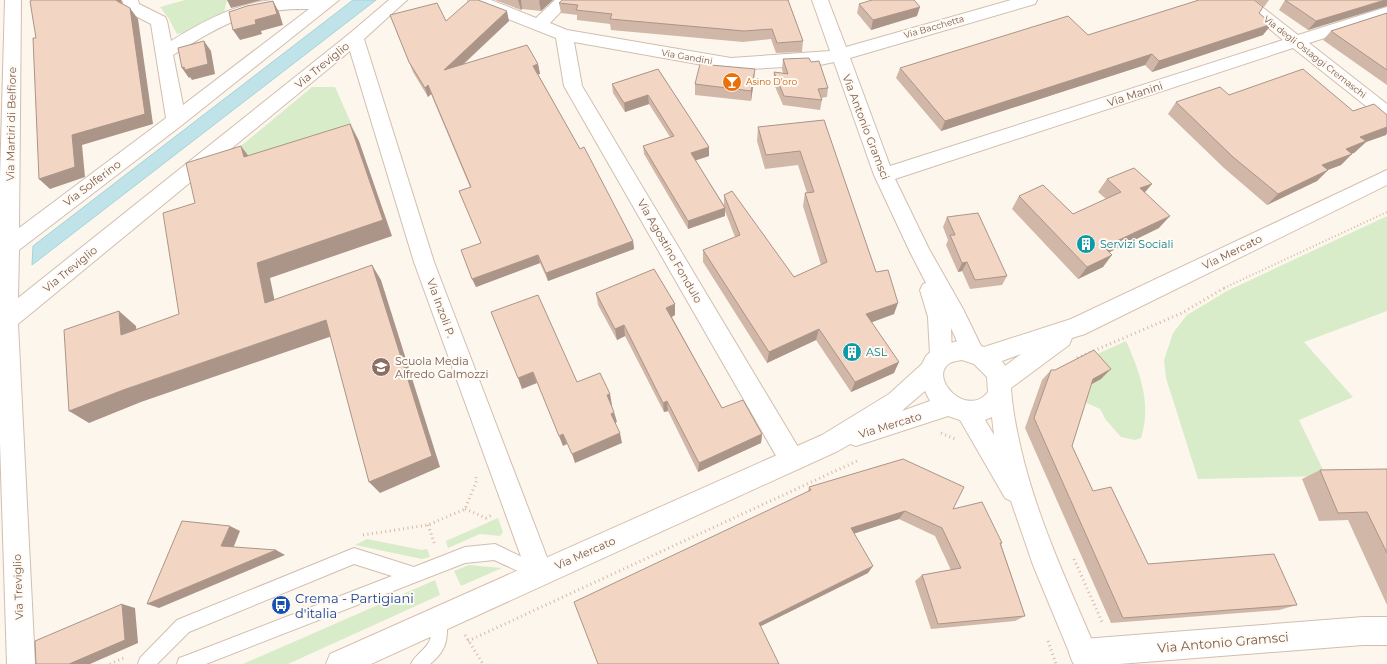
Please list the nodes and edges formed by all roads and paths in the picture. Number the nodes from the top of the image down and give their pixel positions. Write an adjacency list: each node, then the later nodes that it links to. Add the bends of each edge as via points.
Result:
1 (130, 0): 15 (street, via 132,7 159,21)
2 (400, 0): 13 (street, Via Treviglio)
3 (476, 0): 11 (street, Via Gandini)
4 (564, 0): 11 (street)
5 (820, 0): 16 (street, Via Antonio Gramsci)
6 (1029, 0): 16 (street, Via Bacchetta)
7 (1243, 0): 14 (street, Via degli Ostaggi Cremaschi)
8 (328, 2): 15 (street, via 292,2 251,9 209,26); 18 (street, Via Solferino)
9 (18, 4): 22 (street, Via Martiri di Belfiore)
10 (1387, 12): 14 (street, Via Manini)
11 (538, 25): 12 (street, Via Gandini)
12 (564, 35): 16 (street, Via Gandini, via 731,64 820,59); 35 (street, Via Agostino Fondulo, via 573,86)
13 (355, 38): 24 (street, Via Treviglio); 38 (street, Via Inzoli P., via 424,262)
14 (1295, 42): 17 (street, Via degli Ostaggi Cremaschi); 19 (street, Via Manini)
15 (164, 53): 18 (street)
16 (839, 55): 19 (street, Via Antonio Gramsci)
17 (1387, 113)
18 (176, 120): 22 (street, Via Solferino)
19 (884, 175): 23 (street, Via Antonio Gramsci)
20 (1387, 177): 25 (street, Via Mercato)
21 (1387, 212): 27 (path, via 1223,288 1182,313)
22 (9, 246): 24 (street, Via Martiri di Belfiore)
23 (920, 252): 26 (street, Via Antonio Gramsci); 28 (street, Via Antonio Gramsci, via 939,317)
24 (7, 320): 46 (street, Via Treviglio)
25 (1077, 327): 26 (street, Via Mercato); 29 (street, Via Mercato)
26 (978, 355): 28 (street, via 951,351); 29 (street, via 998,373)
27 (1070, 361)
28 (936, 363): 30 (street, via 931,382 936,392); 33 (street, Via Mercato, via 897,400)
29 (1000, 388): 30 (street, via 996,401 989,407 979,411); 36 (street, Via Antonio Gramsci, via 1002,416)
30 (958, 408): 33 (street, Via Mercato, via 910,419); 36 (street, Via Antonio Gramsci)
31 (934, 432): 32 (path, via 946,434)
32 (958, 441)
33 (830, 443): 35 (street, Via Mercato)
34 (860, 459): 43 (path)
35 (792, 460): 38 (street, Via Mercato)
36 (1026, 510): 45 (street, Via Antonio Gramsci)
37 (1073, 556): 44 (path)
38 (540, 573): 39 (lane, via 494,552 465,555); 40 (street, Via Mercato)
39 (414, 575): 47 (lane, via 354,556 183,626); 48 (lane)
40 (439, 620): 49 (street, Via Mercato); 50 (lane, via 437,645)
41 (1375, 631): 44 (street, Via Antonio Gramsci)
42 (1045, 634): 51 (path)
43 (468, 641)
44 (1115, 651): 45 (street, Via Antonio Gramsci)
45 (1085, 658)
46 (21, 664)
47 (146, 664)
48 (185, 664)
49 (340, 664)
50 (420, 664)
51 (1056, 664)

